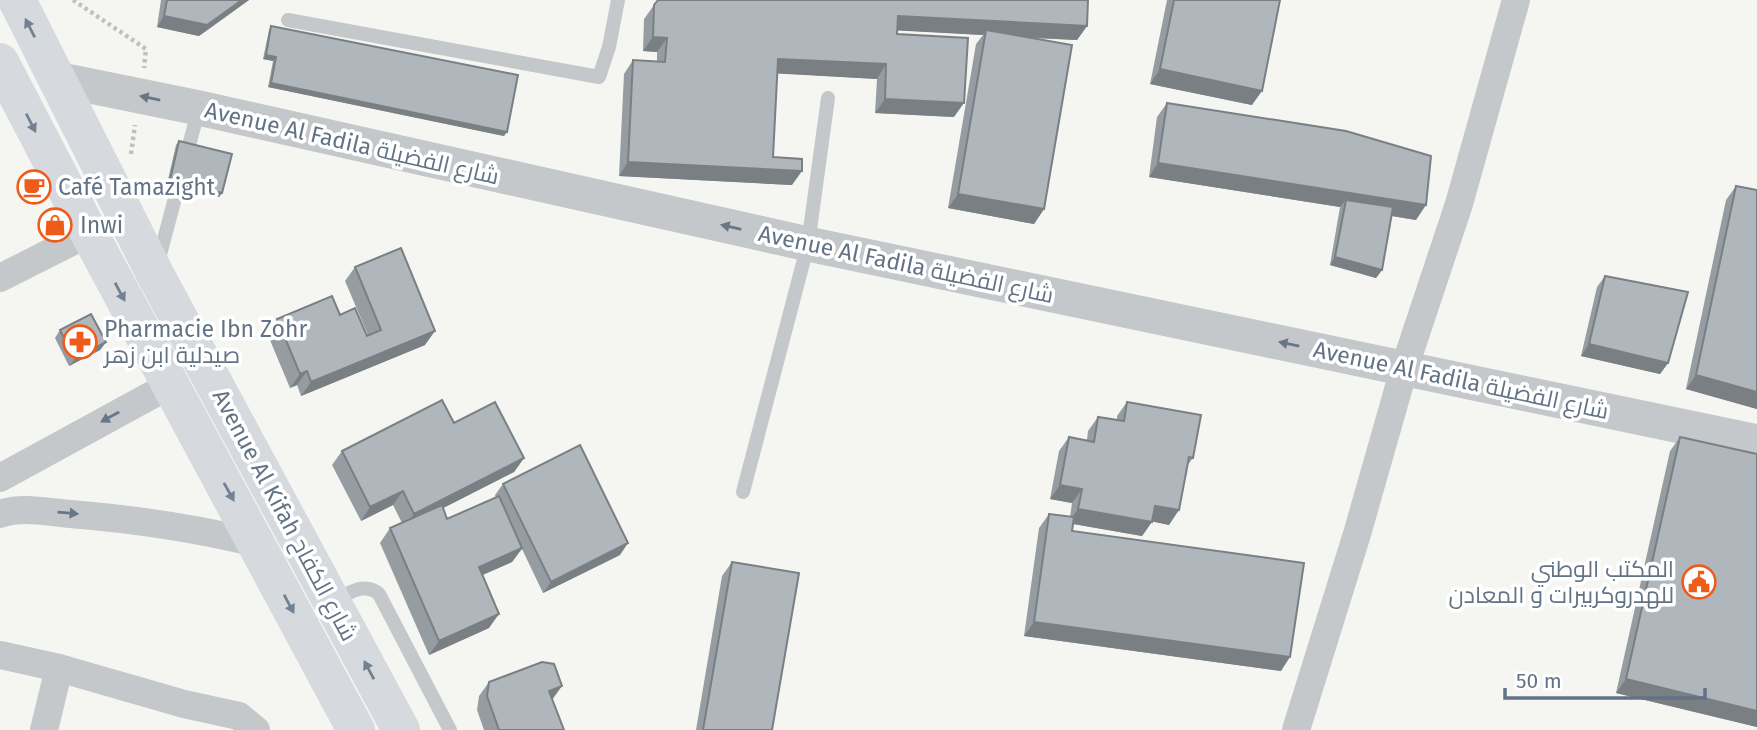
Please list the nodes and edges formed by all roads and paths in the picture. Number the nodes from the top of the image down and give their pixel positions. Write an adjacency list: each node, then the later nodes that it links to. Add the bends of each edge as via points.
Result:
1 (18, 0): 6 (main road, Avenue Al Kifah شارع الكفاح, one-way to 1)
2 (618, 0): 4 (lane, via 599,77)
3 (1516, 0): 13 (street, via 1459,204)
4 (288, 20)
5 (3, 77): 9 (main road, Avenue Al Kifah شارع الكفاح, one-way to 9)
6 (56, 79): 8 (street, Avenue Al Fadila شارع الفضيلة, one-way to 6); 11 (main road, Avenue Al Kifah شارع الكفاح)
7 (828, 98): 10 (lane)
8 (199, 108): 10 (street, Avenue Al Fadila شارع الفضيلة, one-way to 8); 11 (lane)
9 (89, 233): 12 (street); 14 (main road, Avenue Al Kifah شارع الكفاح, one-way to 14)
10 (808, 244): 13 (street, Avenue Al Fadila شارع الفضيلة, one-way to 10); 17 (lane)
11 (155, 274): 20 (main road, Avenue Al Kifah شارع الكفاح)
12 (0, 278)
13 (1404, 369): 15 (street, Avenue Al Fadila شارع الفضيلة); 28 (street)
14 (170, 385): 16 (street, one-way to 16); 19 (main road, Avenue Al Kifah شارع الكفاح, one-way to 19)
15 (1757, 443)
16 (0, 478)
17 (743, 492)
18 (0, 514): 19 (street, one-way to 19, via 30,510 94,516)
19 (256, 543): 25 (main road, Avenue Al Kifah شارع الكفاح, one-way to 25)
20 (332, 603): 26 (main road, Avenue Al Kifah شارع الكفاح, one-way to 20); 27 (lane, via 363,588 379,594)
21 (0, 655): 22 (street)
22 (59, 668): 23 (street); 24 (street, via 239,716)
23 (44, 730)
24 (256, 730)
25 (356, 730)
26 (401, 730)
27 (450, 730)
28 (1296, 730)

